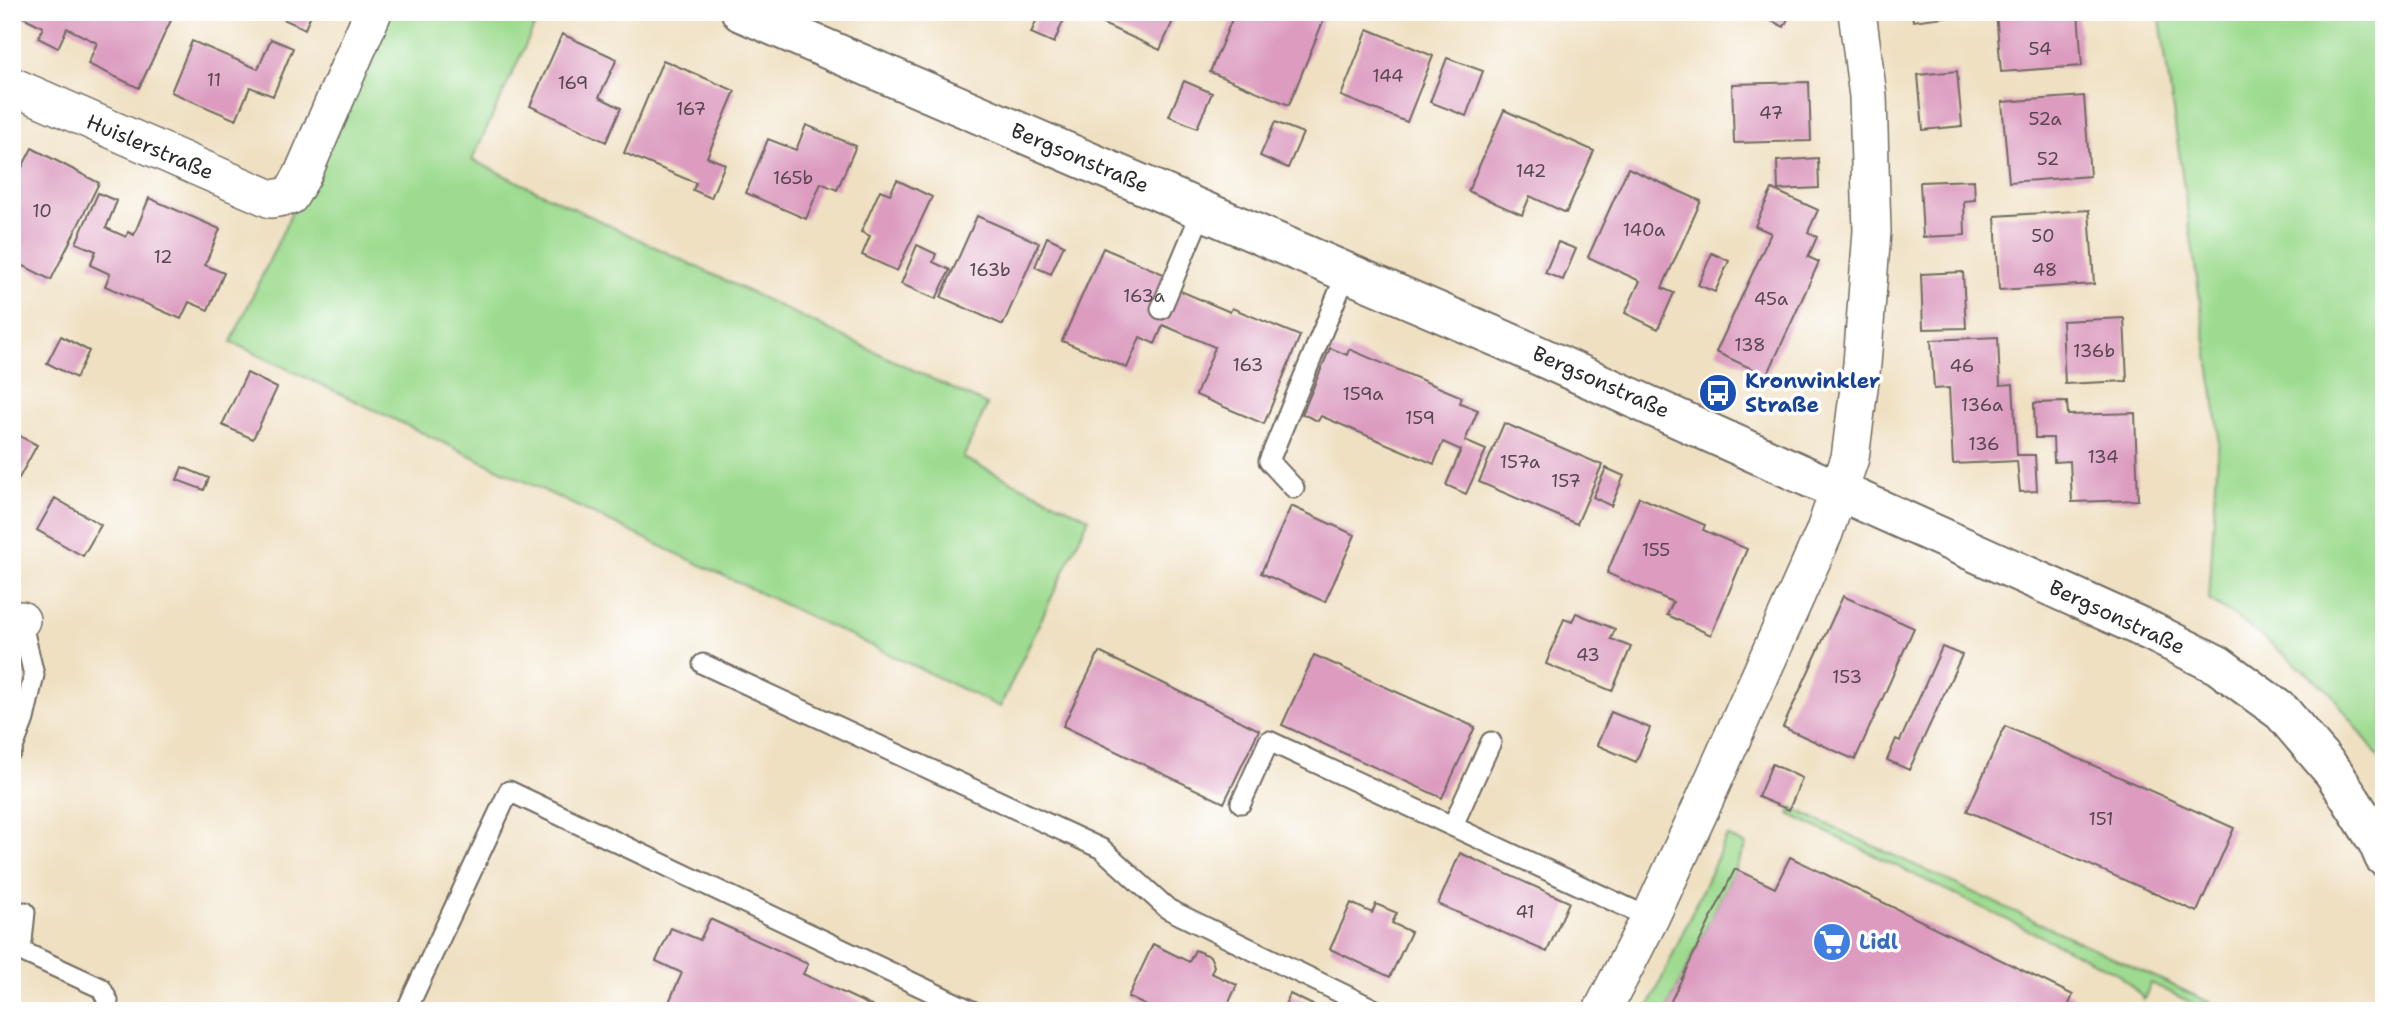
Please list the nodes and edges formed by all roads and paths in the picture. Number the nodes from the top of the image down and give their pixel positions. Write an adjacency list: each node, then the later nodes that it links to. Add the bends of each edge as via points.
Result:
1 (373, 12): 4 (street, Huislerstraße, via 290,196 271,199)
2 (741, 12): 5 (street, Bergsonstraße)
3 (1857, 12): 9 (street, via 1868,96 1872,232 1850,458)
4 (12, 86)
5 (1202, 211): 6 (street, Bergsonstraße); 7 (lane)
6 (1347, 272): 8 (lane, via 1269,461); 9 (street, Bergsonstraße)
7 (1161, 309)
8 (1294, 488)
9 (1838, 491): 16 (street, Bergsonstraße, via 2218,664 2282,712 2334,774); 18 (street, via 1824,533)
10 (17, 621): 13 (lane, via 34,675)
11 (703, 664): 22 (lane, via 1102,849 1168,909)
12 (1491, 742): 15 (lane)
13 (12, 750)
14 (1241, 803): 15 (lane, via 1269,741)
15 (1453, 825): 18 (lane)
16 (2382, 848)
17 (24, 912): 19 (lane, via 21,951 101,988 108,1001)
18 (1650, 918): 23 (street)
19 (104, 1011)
20 (406, 1011): 21 (lane, via 509,791)
21 (972, 1011)
22 (1378, 1011)
23 (1602, 1011)

